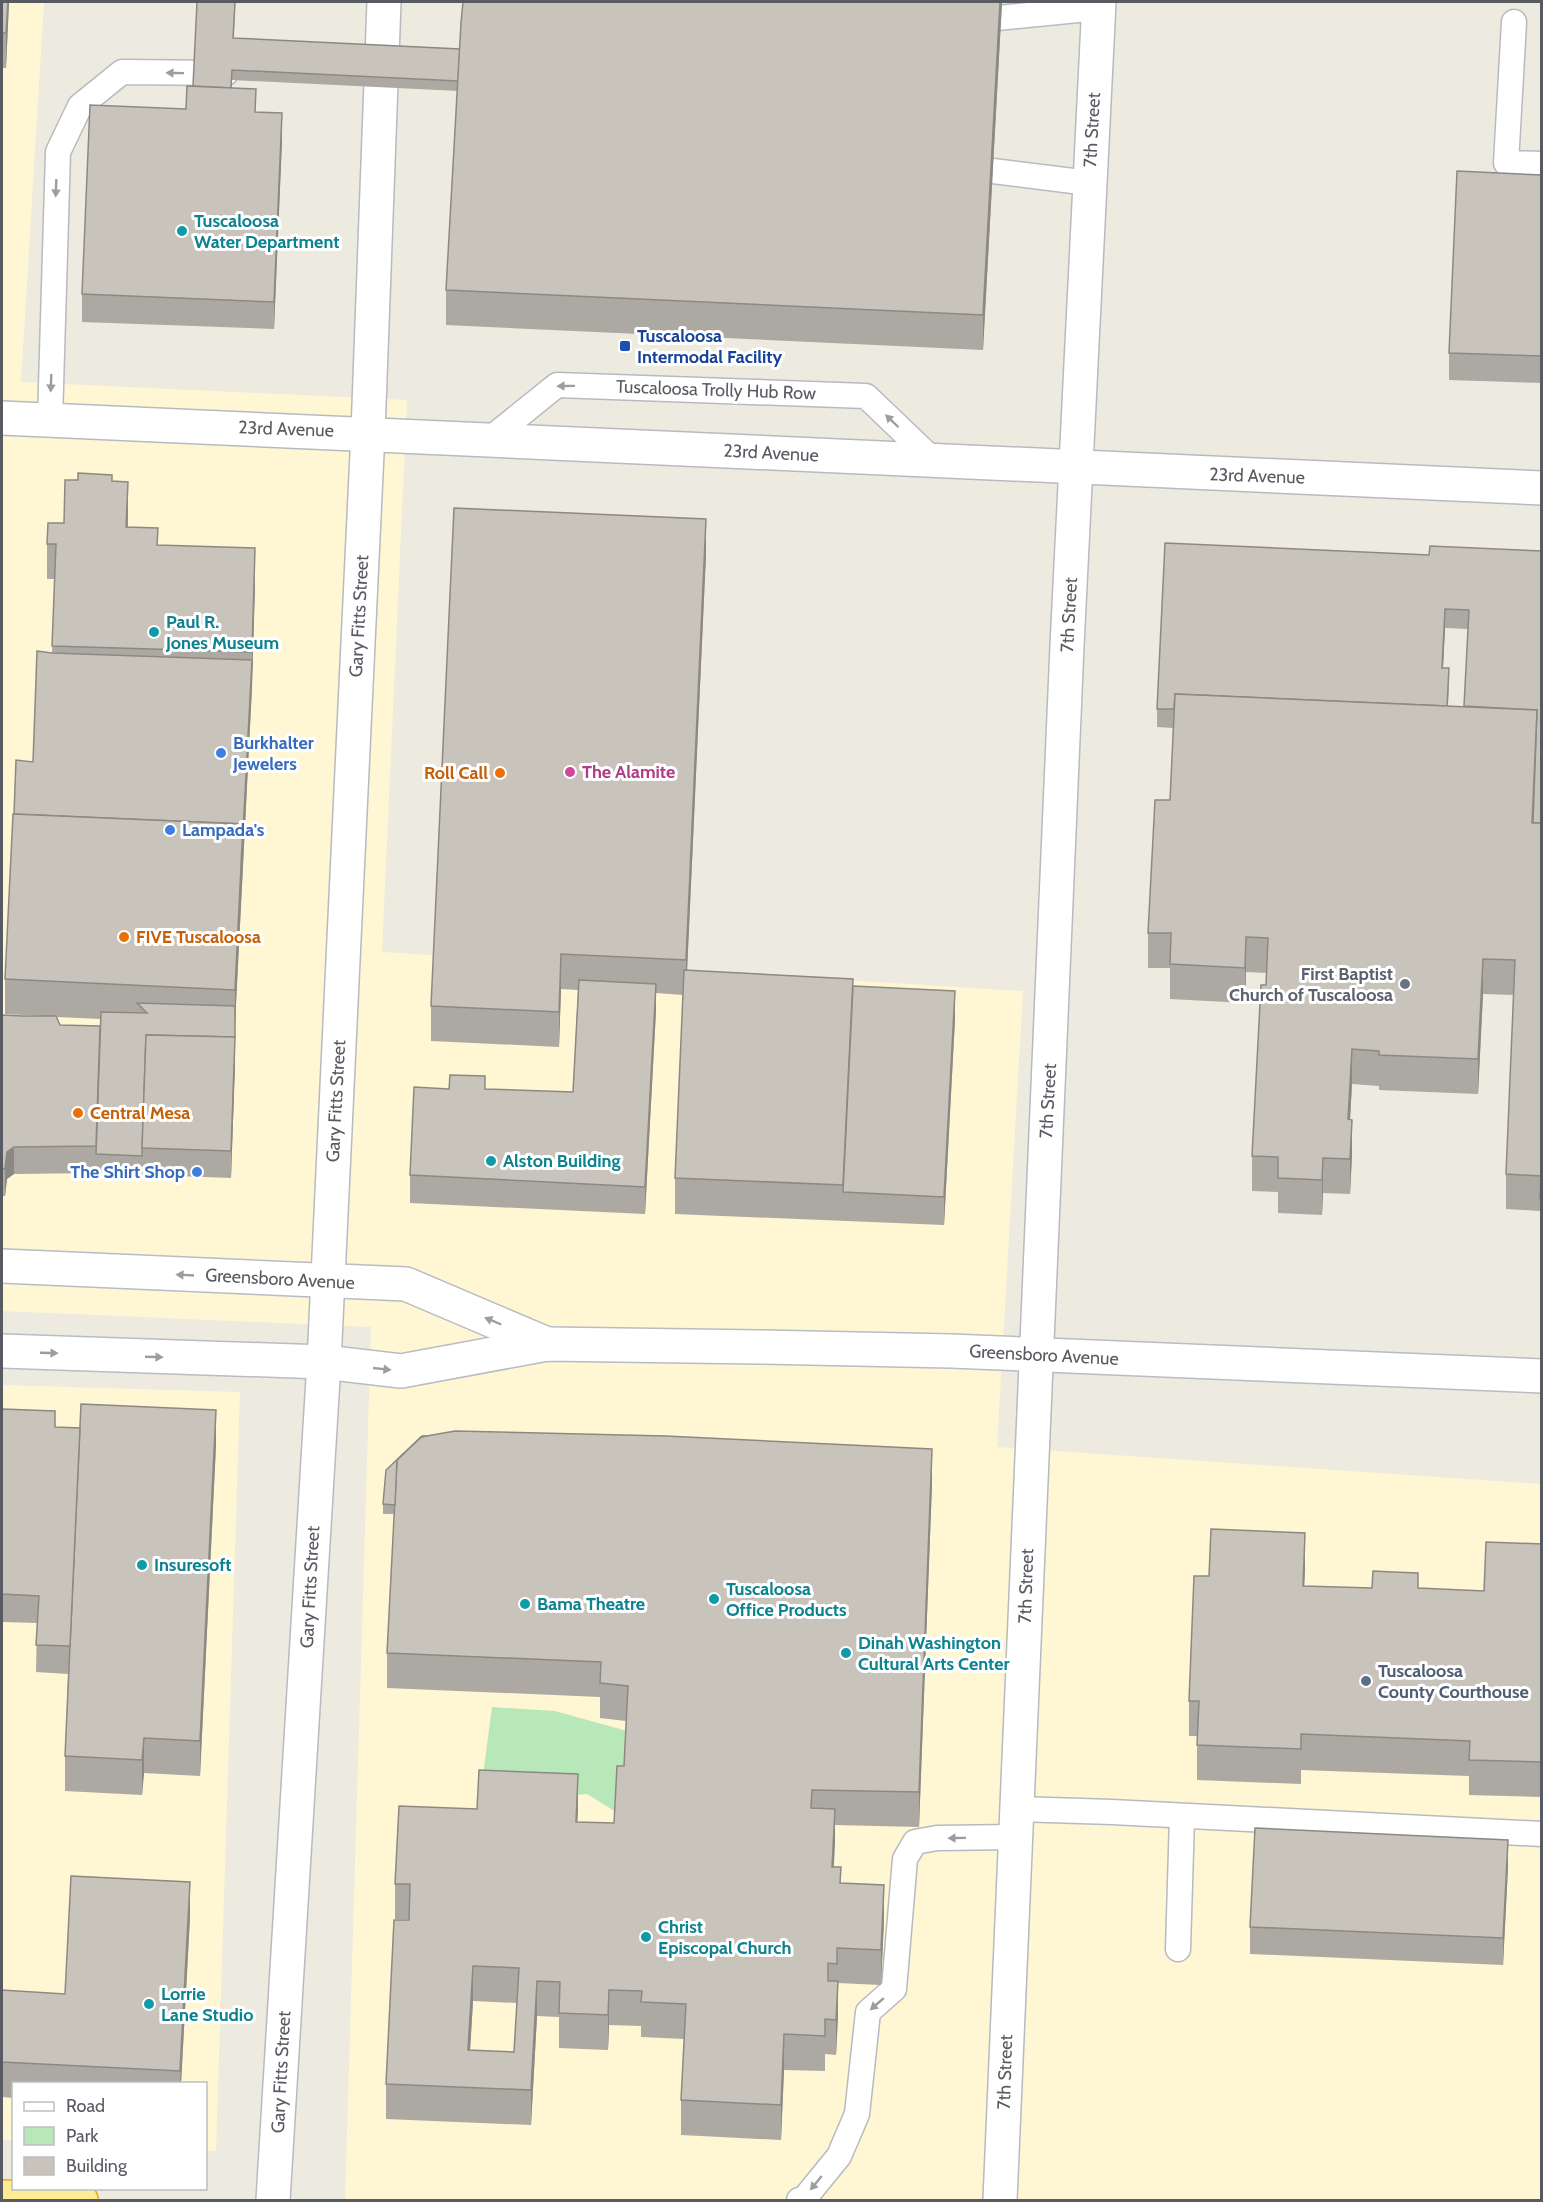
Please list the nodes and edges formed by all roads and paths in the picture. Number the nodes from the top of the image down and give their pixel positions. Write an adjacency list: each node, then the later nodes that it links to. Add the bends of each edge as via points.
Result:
1 (384, 2): 11 (street, Gary Fitts Street, via 370,75)
2 (1098, 5): 4 (lane); 8 (street, 7th Street)
3 (1514, 22): 6 (lane, via 1506,163)
4 (951, 27)
5 (248, 74): 10 (lane, one-way to 10, via 122,72 80,106 58,152)
6 (1542, 164)
7 (942, 165): 8 (lane)
8 (1089, 183): 14 (street, 7th Street)
9 (2, 418): 10 (street, 23rd Avenue)
10 (50, 420): 11 (street, 23rd Avenue)
11 (368, 432): 12 (street, 23rd Avenue); 17 (street, Gary Fitts Street)
12 (490, 439): 13 (street, 23rd Avenue); 13 (lane, Tuscaloosa Trolly Hub Row, one-way to 12, via 866,396 557,385)
13 (934, 461): 14 (street, 23rd Avenue)
14 (1076, 468): 15 (street, 23rd Avenue); 20 (street, 7th Street)
15 (1542, 488)
16 (2, 1266): 17 (street, Greensboro Avenue, one-way to 16)
17 (328, 1282): 18 (street, Greensboro Avenue, one-way to 17, via 406,1284); 21 (street, Gary Fitts Street)
18 (547, 1344): 20 (street, Greensboro Avenue); 21 (street, Greensboro Avenue, one-way to 18, via 401,1371)
19 (2, 1351): 21 (street, Greensboro Avenue, one-way to 21)
20 (1036, 1355): 22 (street, Greensboro Avenue); 24 (street, 7th Street)
21 (324, 1362): 29 (street, Gary Fitts Street)
22 (1542, 1376)
23 (1182, 1817): 24 (lane, via 1112,1812); 25 (lane); 26 (lane)
24 (1016, 1823): 30 (lane, one-way to 30, via 915,1842 905,1859 894,1989 868,2012 857,2114 838,2156 804,2199); 31 (street, 7th Street)
25 (1542, 1834)
26 (1178, 1948)
27 (2, 2197): 28 (highway)
28 (81, 2200)
29 (273, 2200)
30 (799, 2200)
31 (1000, 2200)

